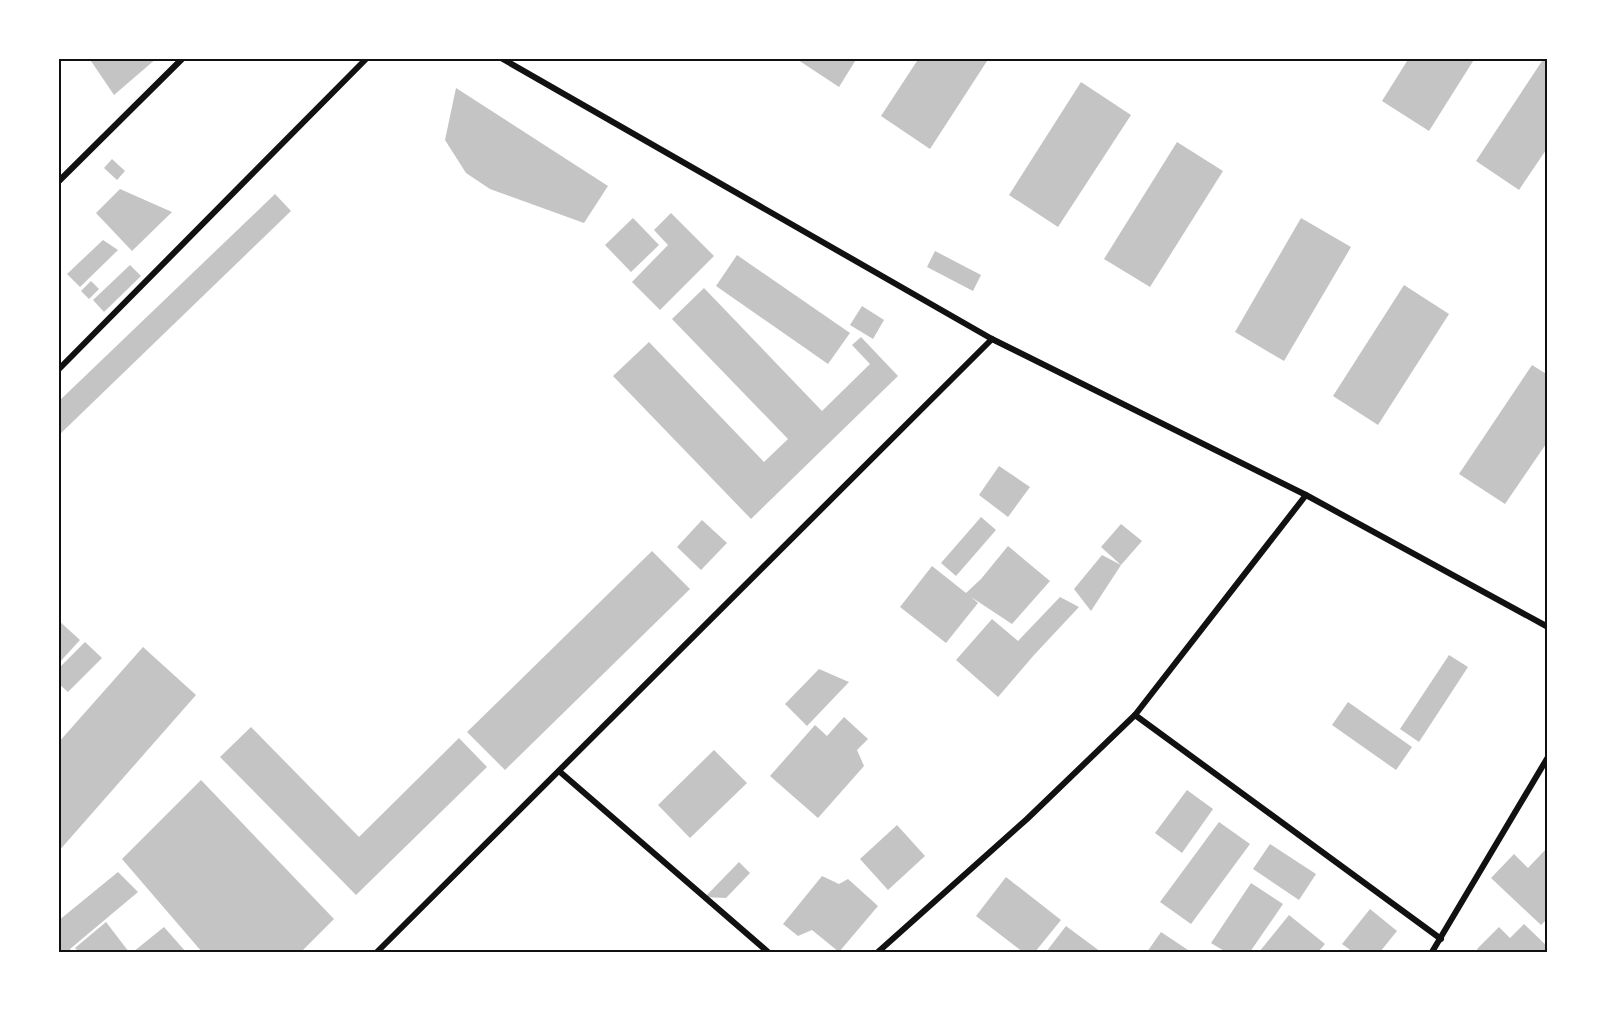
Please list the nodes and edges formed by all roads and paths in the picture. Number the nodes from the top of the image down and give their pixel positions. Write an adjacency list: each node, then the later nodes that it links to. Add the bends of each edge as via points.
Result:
1 (183, 58): 4 (street)
2 (367, 58): 6 (street)
3 (501, 58): 5 (street)
4 (58, 182)
5 (992, 339): 7 (street); 11 (street)
6 (58, 370)
7 (1306, 495): 8 (street); 9 (street)
8 (1548, 627)
9 (1135, 715): 12 (street); 15 (street, via 1027,819)
10 (1548, 757): 12 (street)
11 (559, 771): 13 (street); 14 (street)
12 (1441, 939): 16 (street)
13 (377, 952)
14 (768, 952)
15 (878, 952)
16 (1432, 952)

